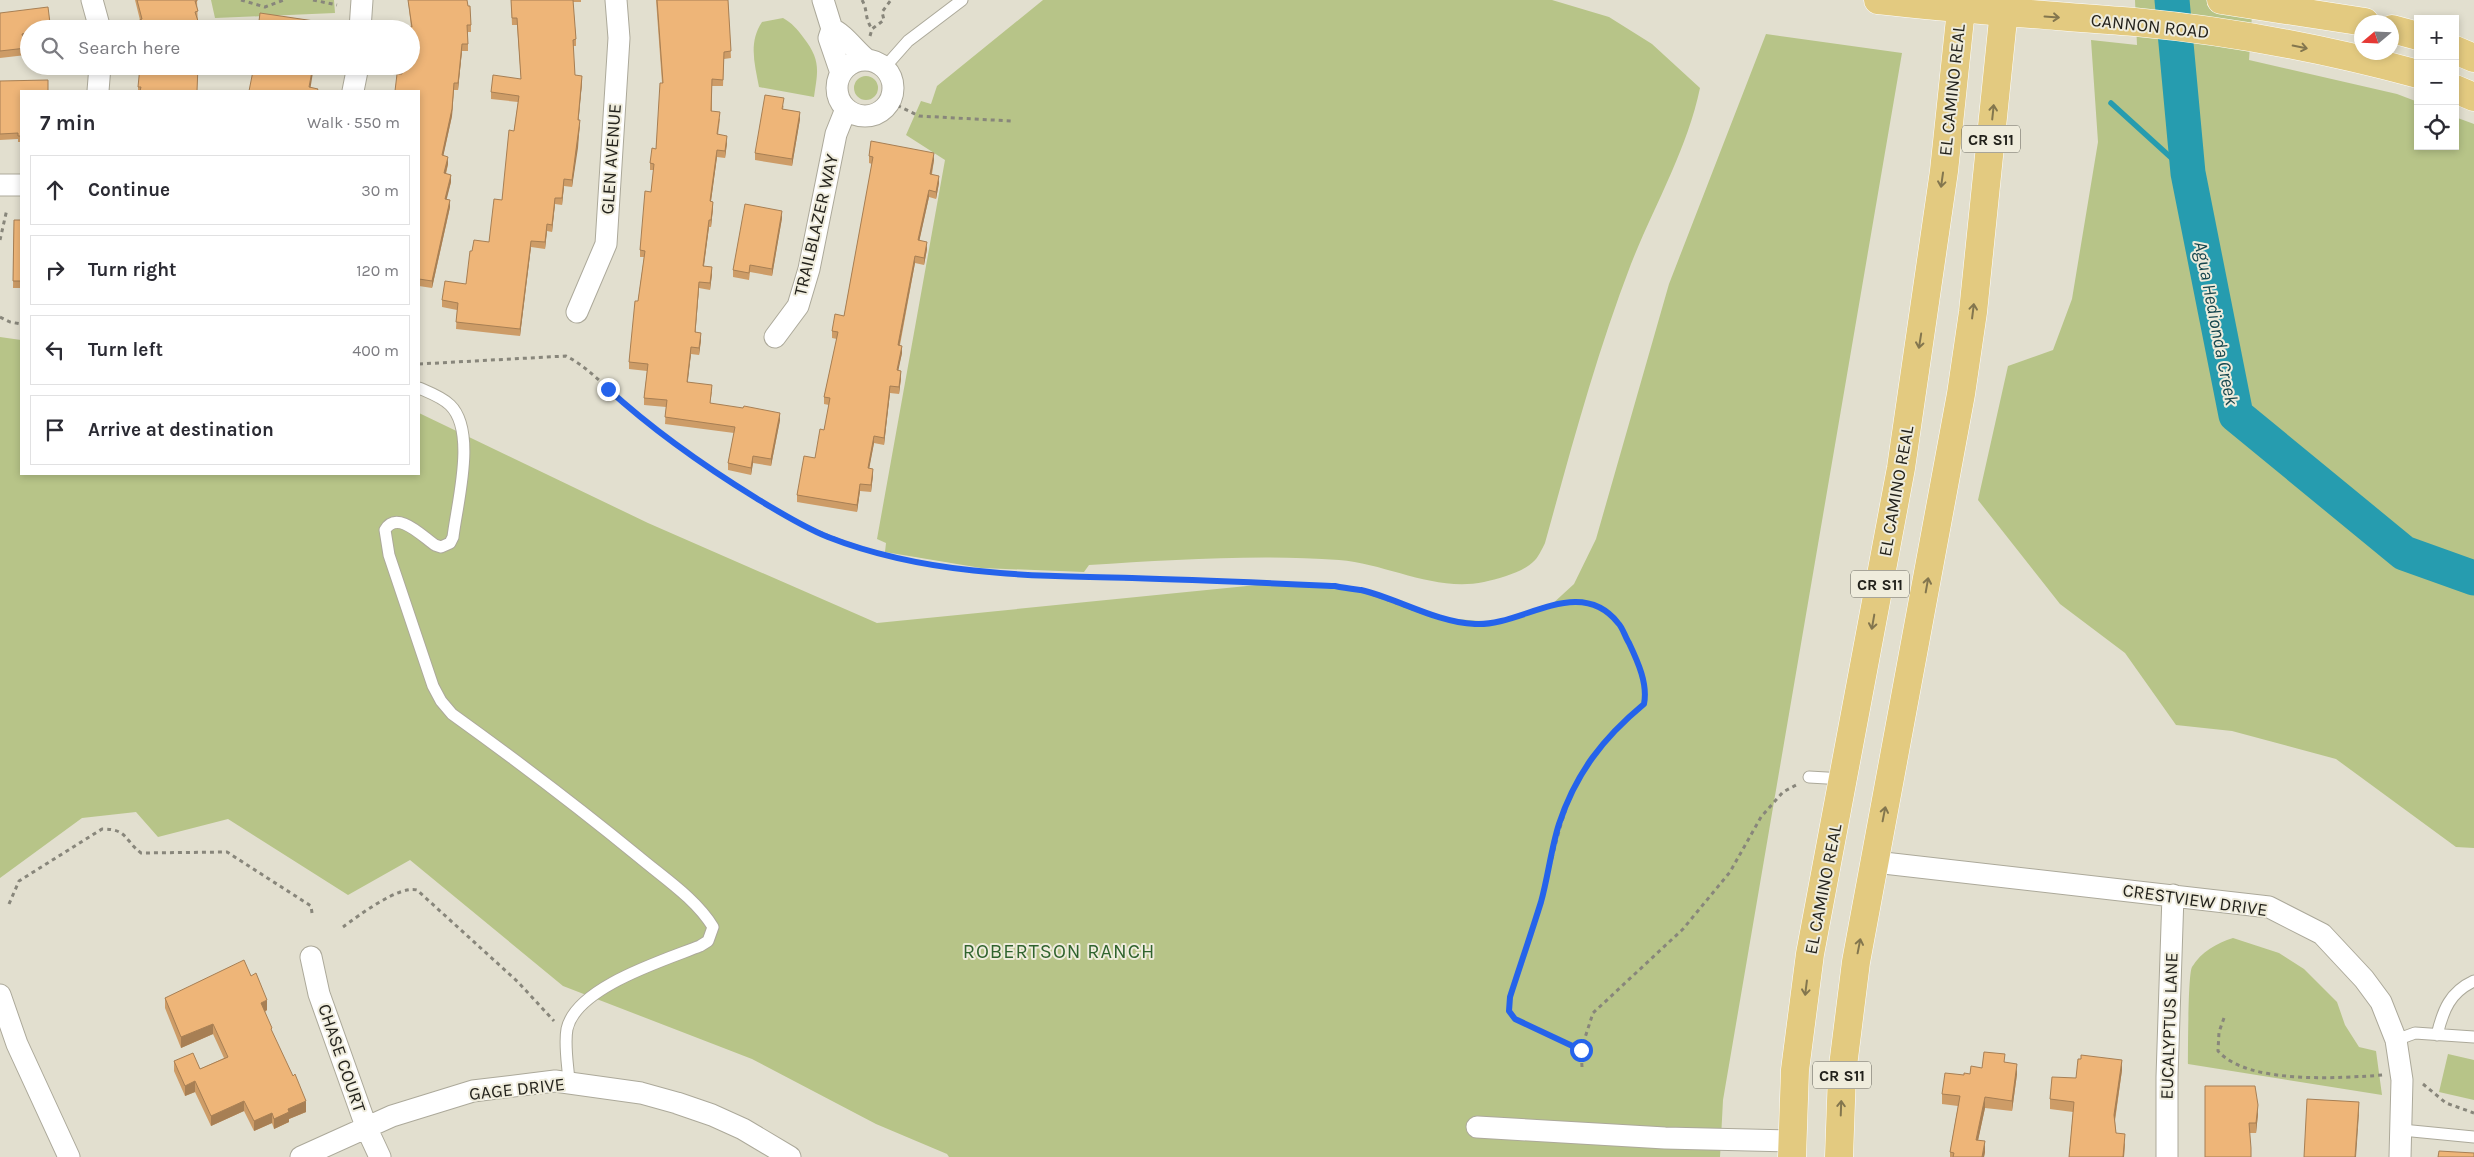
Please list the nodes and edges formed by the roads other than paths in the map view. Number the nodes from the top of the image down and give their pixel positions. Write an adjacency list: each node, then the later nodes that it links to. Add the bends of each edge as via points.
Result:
1 (92, 0): 10 (street)
2 (362, 0): 11 (street)
3 (616, 0): 30 (street, GLEN AVENUE, via 620,38 606,244)
4 (823, 0): 13 (street)
5 (962, 0): 17 (lane, via 908,41)
6 (1878, 0): 8 (main road, CANNON ROAD)
7 (2221, 0): 12 (main road, CANNON ROAD)
8 (1961, 5): 9 (main road, CANNON ROAD); 34 (main road, EL CAMINO REAL / CR S11, one-way to 34, via 1944,171 1902,459)
9 (2004, 7): 20 (main road, CANNON ROAD, one-way to 20, via 2252,38 2360,58); 35 (main road, CR S11, one-way to 9, via 1961,394 1973,312)
10 (98, 20)
11 (361, 20)
12 (2354, 20)
13 (832, 29): 17 (street, via 840,32 847,42); 19 (street, via 829,38)
14 (2399, 31): 15 (main road)
15 (2414, 35)
16 (2459, 52): 18 (main road)
17 (873, 55): 19 (street); 27 (street, via 893,82 890,102 871,116)
18 (2474, 58)
19 (841, 73): 27 (street, via 837,88)
20 (2414, 73)
21 (99, 75): 23 (street)
22 (357, 75): 24 (street)
23 (98, 90)
24 (354, 90)
25 (2459, 91): 26 (main road)
26 (2474, 97)
27 (846, 109): 31 (street, TRAILBLAZER WAY, via 836,134 809,269 798,306)
28 (20, 185): 29 (street)
29 (0, 186)
30 (577, 312)
31 (775, 337)
32 (420, 389): 43 (lane, via 450,405 466,443 453,537 450,543 440,547 404,523 391,523 385,530 389,555 433,686 441,701 452,714 536,774 681,892 713,927 708,941 700,946 608,984 583,1004 568,1027)
33 (1810, 777): 34 (lane)
34 (1844, 779): 48 (main road, EL CAMINO REAL / CR S11, one-way to 48, via 1810,954 1796,1070)
35 (1875, 862): 36 (street, CRESTVIEW DRIVE); 53 (main road, CR S11, one-way to 35, via 1842,1074 1856,962)
36 (2173, 895): 42 (street, CRESTVIEW DRIVE, via 2269,907 2322,934 2364,978 2381,1002); 54 (street, EUCALYPTUS LANE)
37 (311, 957): 45 (street, CHASE COURT, via 319,994)
38 (2474, 982): 40 (lane, via 2450,998 2442,1012)
39 (0, 995): 49 (street, via 17,1044)
40 (2437, 1035): 41 (lane); 42 (lane, via 2415,1033)
41 (2474, 1037)
42 (2396, 1040): 46 (street, CRESTVIEW DRIVE, via 2402,1080)
43 (569, 1082): 45 (street, GAGE DRIVE, via 473,1091 392,1116); 52 (street, GAGE DRIVE, via 641,1093 686,1106 743,1129)
44 (1477, 1127): 48 (street)
45 (366, 1129): 50 (street, GAGE DRIVE); 51 (street, CHASE COURT)
46 (2402, 1130): 47 (lane); 55 (street, CRESTVIEW DRIVE)
47 (2474, 1137)
48 (1793, 1149)
49 (69, 1157)
50 (301, 1157)
51 (380, 1157)
52 (790, 1157)
53 (1838, 1157)
54 (2167, 1157)
55 (2400, 1157)

